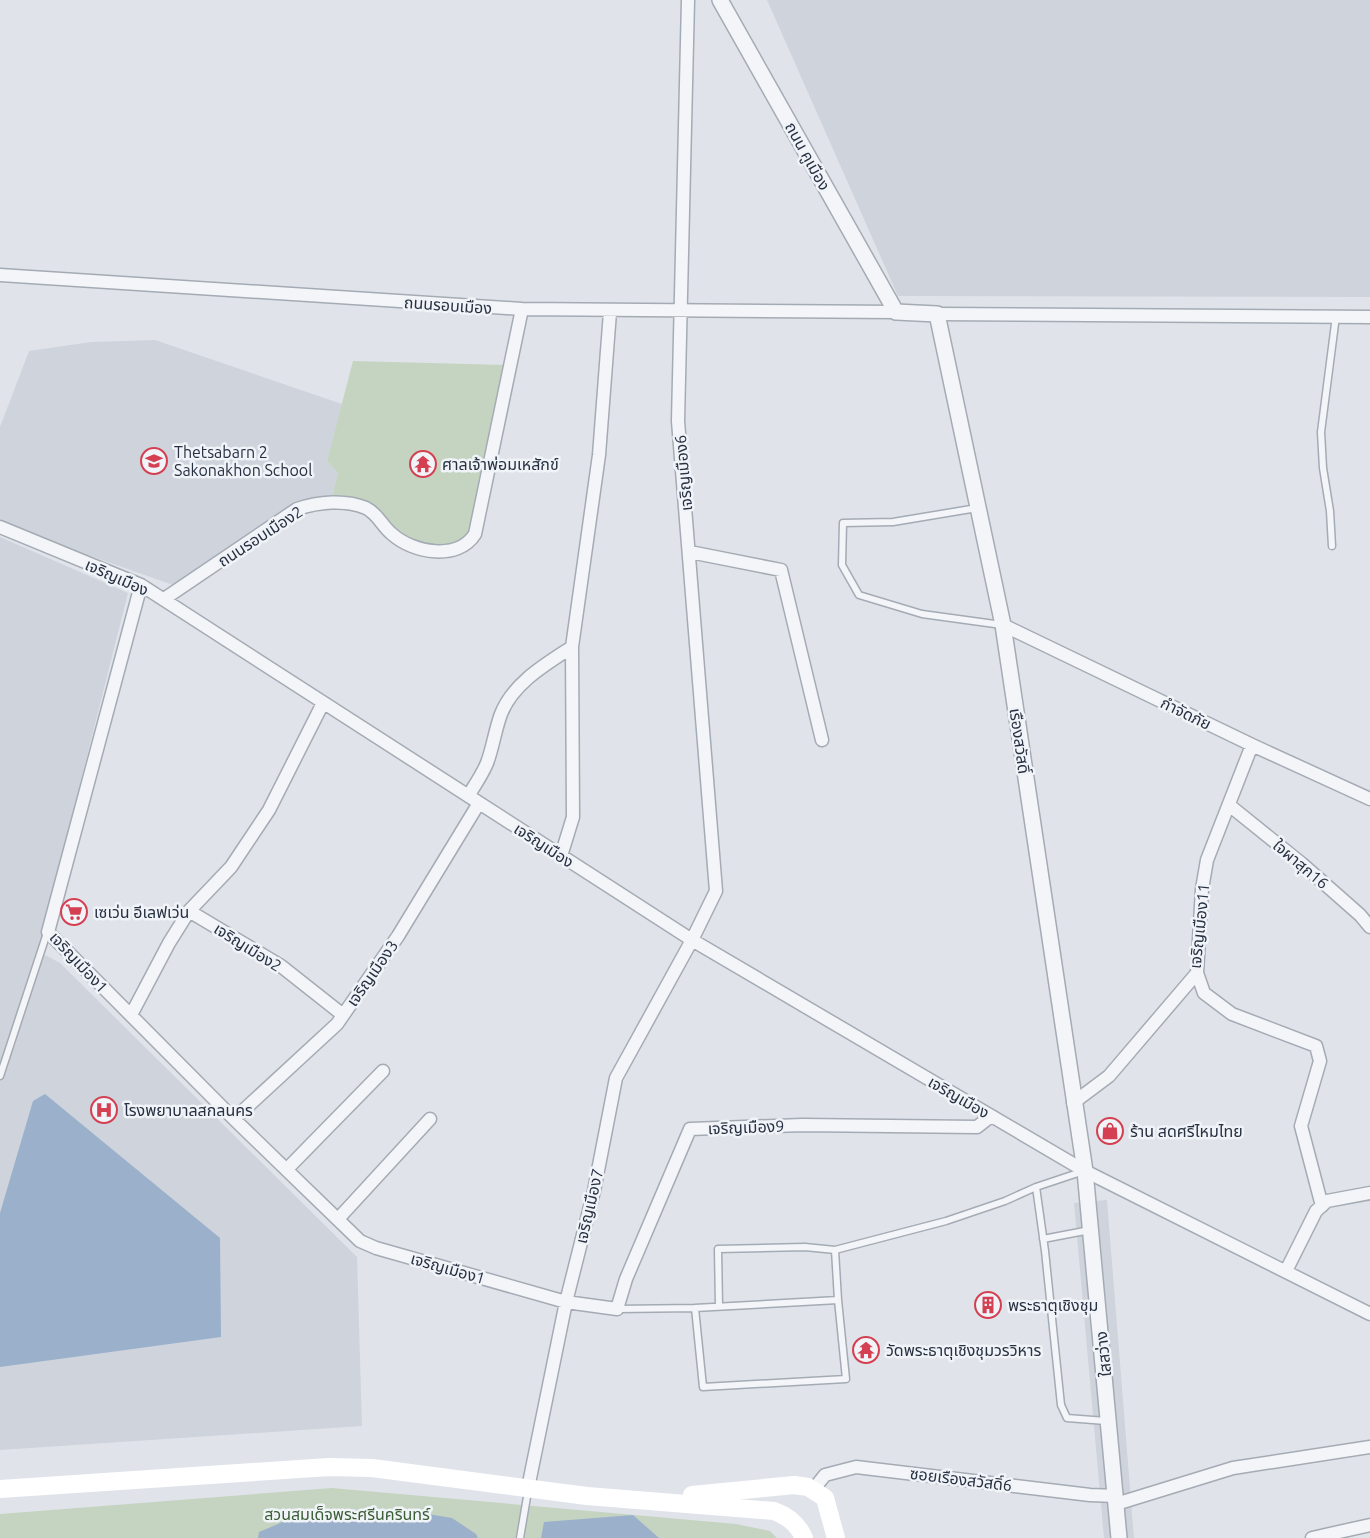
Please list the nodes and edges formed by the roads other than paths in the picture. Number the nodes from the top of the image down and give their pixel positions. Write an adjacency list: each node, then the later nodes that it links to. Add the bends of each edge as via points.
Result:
1 (688, 0): 5 (street, เจริญเมือง6)
2 (720, 0): 7 (street, ถนน คูเมือง)
3 (0, 275): 4 (street, ถนนรอบเมือง)
4 (522, 309): 6 (street, ถนนรอบเมือง); 16 (street, ถนนรอบเมือง2, via 471,541 458,548 424,550 391,534 375,513 363,507 336,503 308,505)
5 (681, 311): 6 (street, ถนนรอบเมือง); 7 (street, ถนนรอบเมือง); 14 (street, เจริญเมือง6, via 678,421)
6 (610, 312): 18 (street, via 599,455)
7 (896, 312): 8 (street)
8 (937, 314): 9 (street); 11 (street, เรืองสวัสดิ์)
9 (1336, 316): 10 (street); 13 (lane, via 1321,432)
10 (1370, 317)
11 (978, 508): 17 (street, เรืองสวัสดิ์); 17 (lane, via 893,522 843,523 842,565 860,595 922,614)
12 (0, 527): 15 (street, เจริญเมือง)
13 (1332, 546)
14 (690, 552): 20 (street, via 781,570); 30 (street, เจริญเมือง6, via 716,891)
15 (141, 585): 16 (street, เจริญเมือง); 29 (street, เจริญเมือง1)
16 (164, 599): 19 (street, เจริญเมือง)
17 (1003, 625): 21 (street, กำจัดภัย); 36 (street, เรืองสวัสดิ์)
18 (572, 647): 22 (street, via 535,672 508,700 483,771); 26 (street, via 573,817)
19 (323, 703): 22 (street, เจริญเมือง); 27 (street, via 269,810 231,867)
20 (822, 740)
21 (1252, 745): 23 (street, กำจัดภัย); 25 (street, เจริญเมือง11)
22 (468, 796): 24 (street, เจริญเมือง)
23 (1370, 799)
24 (479, 803): 26 (street, เจริญเมือง); 33 (street, เจริญเมือง3, via 398,936)
25 (1229, 805): 28 (street, ใจผาสุก16, via 1301,863); 31 (street, เจริญเมือง11, via 1208,860 1202,889)
26 (561, 856): 30 (street, เจริญเมือง)
27 (189, 911): 32 (street); 33 (street, เจริญเมือง2, via 281,966)
28 (1370, 927)
29 (48, 932): 32 (street, เจริญเมือง1); 35 (lane)
30 (693, 940): 37 (street, เจริญเมือง); 51 (street, เจริญเมือง7, via 616,1078 594,1191)
31 (1197, 973): 36 (street, เจริญเมือง11, via 1109,1076); 44 (street, via 1204,993 1232,1014 1316,1046 1320,1060 1301,1126)
32 (131, 1015): 38 (street, เจริญเมือง1)
33 (343, 1015): 38 (street, เจริญเมือง3)
34 (382, 1071): 40 (street)
35 (0, 1076)
36 (1073, 1103): 41 (street, เรืองสวัสดิ์)
37 (991, 1116): 41 (street, เจริญเมือง); 54 (street, เจริญเมือง9, via 977,1127 802,1125 690,1130 626,1279)
38 (234, 1119): 40 (street, เจริญเมือง1)
39 (430, 1119): 45 (street)
40 (286, 1169): 45 (street, เจริญเมือง1)
41 (1085, 1171): 42 (lane); 46 (street, ใสสว่าง); 49 (street, เจริญเมือง)
42 (1036, 1187): 47 (lane); 48 (lane, via 946,1221)
43 (1370, 1193): 44 (street, via 1327,1201)
44 (1322, 1206): 49 (street)
45 (338, 1219): 51 (street, เจริญเมือง1, via 360,1240 376,1248)
46 (1091, 1230): 47 (lane); 56 (street, ใสสว่าง)
47 (1043, 1239): 56 (lane, via 1061,1405 1067,1418)
48 (836, 1250): 50 (lane); 52 (lane, via 718,1249)
49 (1286, 1270): 55 (street, เจริญเมือง)
50 (838, 1300): 52 (lane); 53 (lane, via 846,1379 703,1387)
51 (566, 1302): 54 (street, เจริญเมือง1); 58 (street, เจริญเมือง7)
52 (719, 1306): 53 (lane)
53 (695, 1308): 54 (lane)
54 (618, 1309)
55 (1370, 1314)
56 (1109, 1421): 62 (street, ใสสว่าง)
57 (1370, 1447): 62 (street, ซอยเรืองสวัสดิ์6, via 1233,1468)
58 (528, 1488): 59 (main road, via 372,1468 330,1467); 61 (main road); 64 (lane)
59 (0, 1489)
60 (813, 1490): 61 (main road, via 794,1485); 62 (street, ซอยเรืองสวัสดิ์6, via 825,1475 856,1467); 66 (main road, via 825,1498)
61 (636, 1500): 65 (main road, via 774,1511 796,1524)
62 (1116, 1500): 67 (street, ใสสว่าง)
63 (1370, 1524): 68 (street)
64 (520, 1538)
65 (804, 1538)
66 (837, 1538)
67 (1119, 1538)
68 (1312, 1538)

